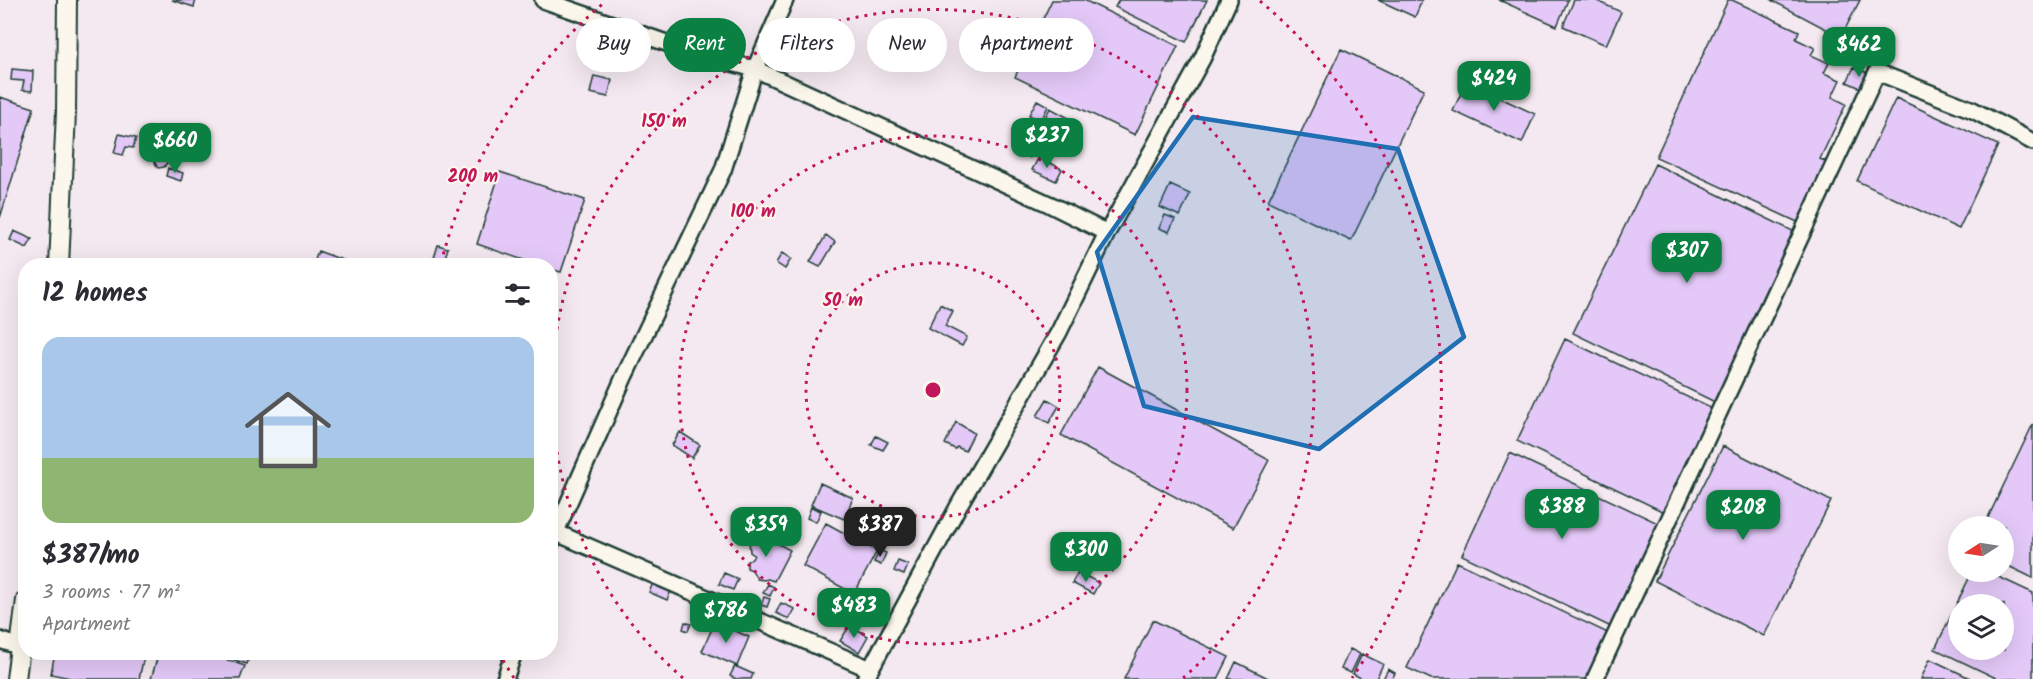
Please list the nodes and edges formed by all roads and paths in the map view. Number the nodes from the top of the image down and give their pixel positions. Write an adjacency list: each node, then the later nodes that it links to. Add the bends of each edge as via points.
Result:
1 (67, 0): 8 (street)
2 (543, 0): 5 (street, via 698,54)
3 (784, 0): 5 (street)
4 (1229, 0): 7 (street, via 1202,59)
5 (755, 69): 7 (street); 9 (street, via 723,171)
6 (2033, 142): 18 (street, via 1973,110 1877,72)
7 (1107, 233): 15 (street, via 1059,332)
8 (59, 258)
9 (558, 523)
10 (558, 539): 15 (street)
11 (0, 640): 12 (street)
12 (18, 646)
13 (18, 660): 16 (street)
14 (511, 660): 17 (street)
15 (868, 674)
16 (16, 679)
17 (504, 679)
18 (1595, 679)

